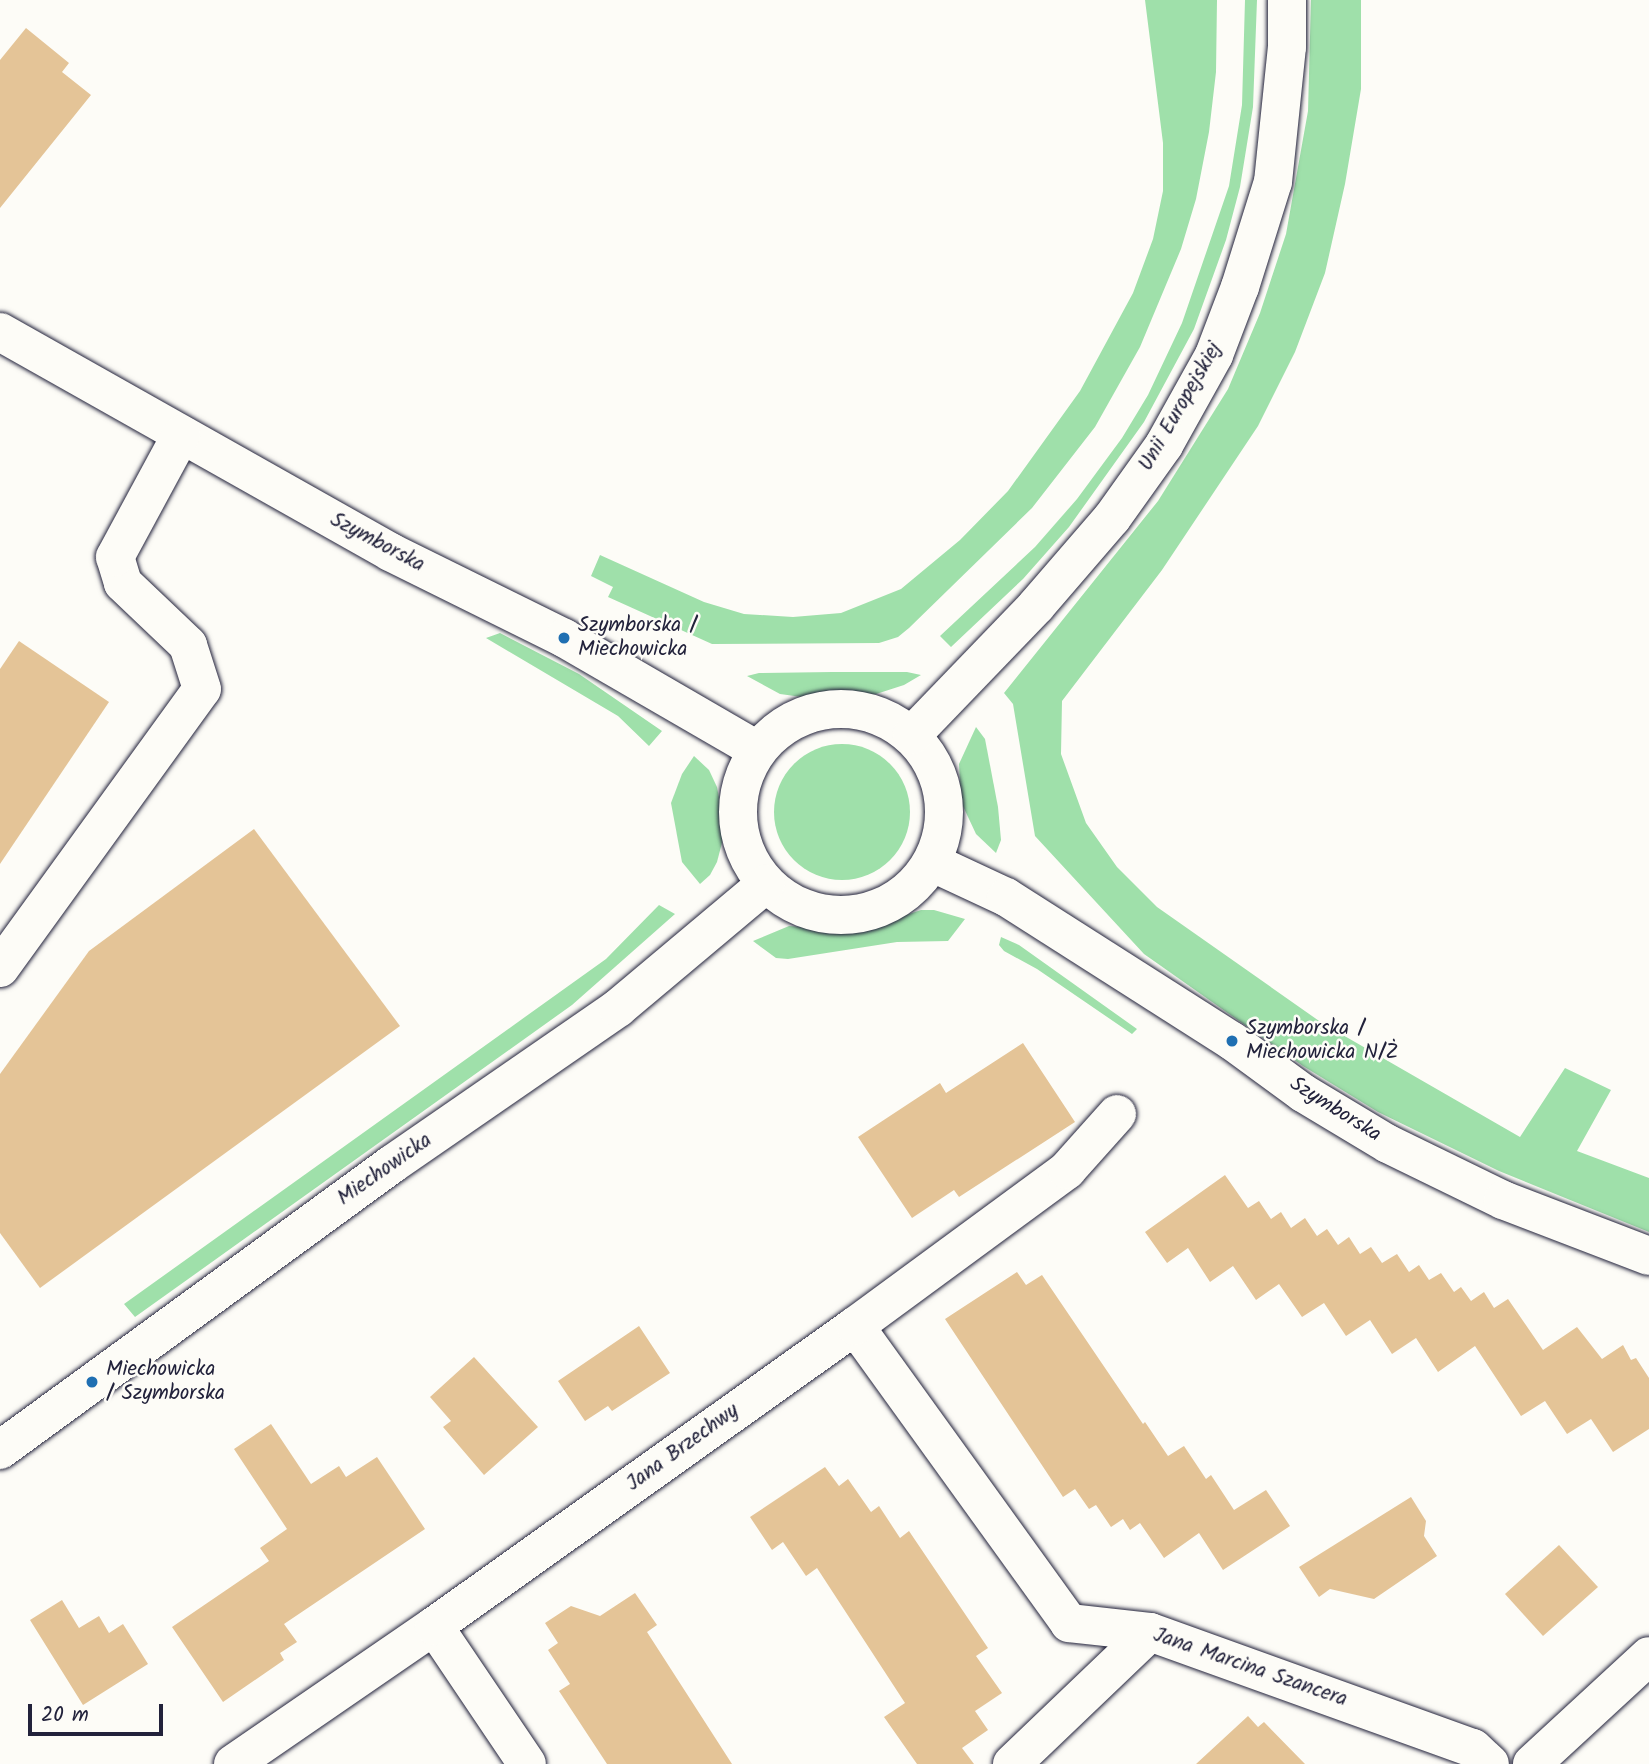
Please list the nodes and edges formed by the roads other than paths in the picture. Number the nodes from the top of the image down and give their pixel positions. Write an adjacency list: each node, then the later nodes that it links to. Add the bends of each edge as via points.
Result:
1 (1287, 0): 4 (street, Unii Europejskiej, via 1287,47 1273,182 1214,355 1164,445 1112,517 1036,606)
2 (0, 332): 3 (street, Szymborska)
3 (181, 435): 5 (street, Szymborska, via 390,552 564,638); 8 (street, via 116,557 123,583 188,646 202,689)
4 (912, 735): 5 (street, via 886,717 839,707 793,719); 6 (street, via 941,781 944,836)
5 (757, 750): 7 (street, via 740,788 739,830 753,868)
6 (933, 863): 7 (street, via 894,903 857,916 818,914 793,904); 10 (street, Szymborska, via 1016,904 1388,1144 1503,1200)
7 (766, 884): 12 (street, Miechowicka, via 618,1007)
8 (0, 968)
9 (1117, 1114): 11 (street, Jana Brzechwy, via 1067,1170)
10 (1649, 1256)
11 (855, 1326): 13 (street, Jana Brzechwy); 14 (street, Jana Marcina Szancera, via 1069,1623)
12 (0, 1450)
13 (434, 1626): 16 (street, Jana Brzechwy); 17 (street)
14 (1150, 1632): 18 (street); 19 (street, Jana Marcina Szancera, via 1473,1748)
15 (1649, 1656): 20 (street)
16 (233, 1764)
17 (527, 1764)
18 (1012, 1764)
19 (1490, 1764)
20 (1532, 1764)

